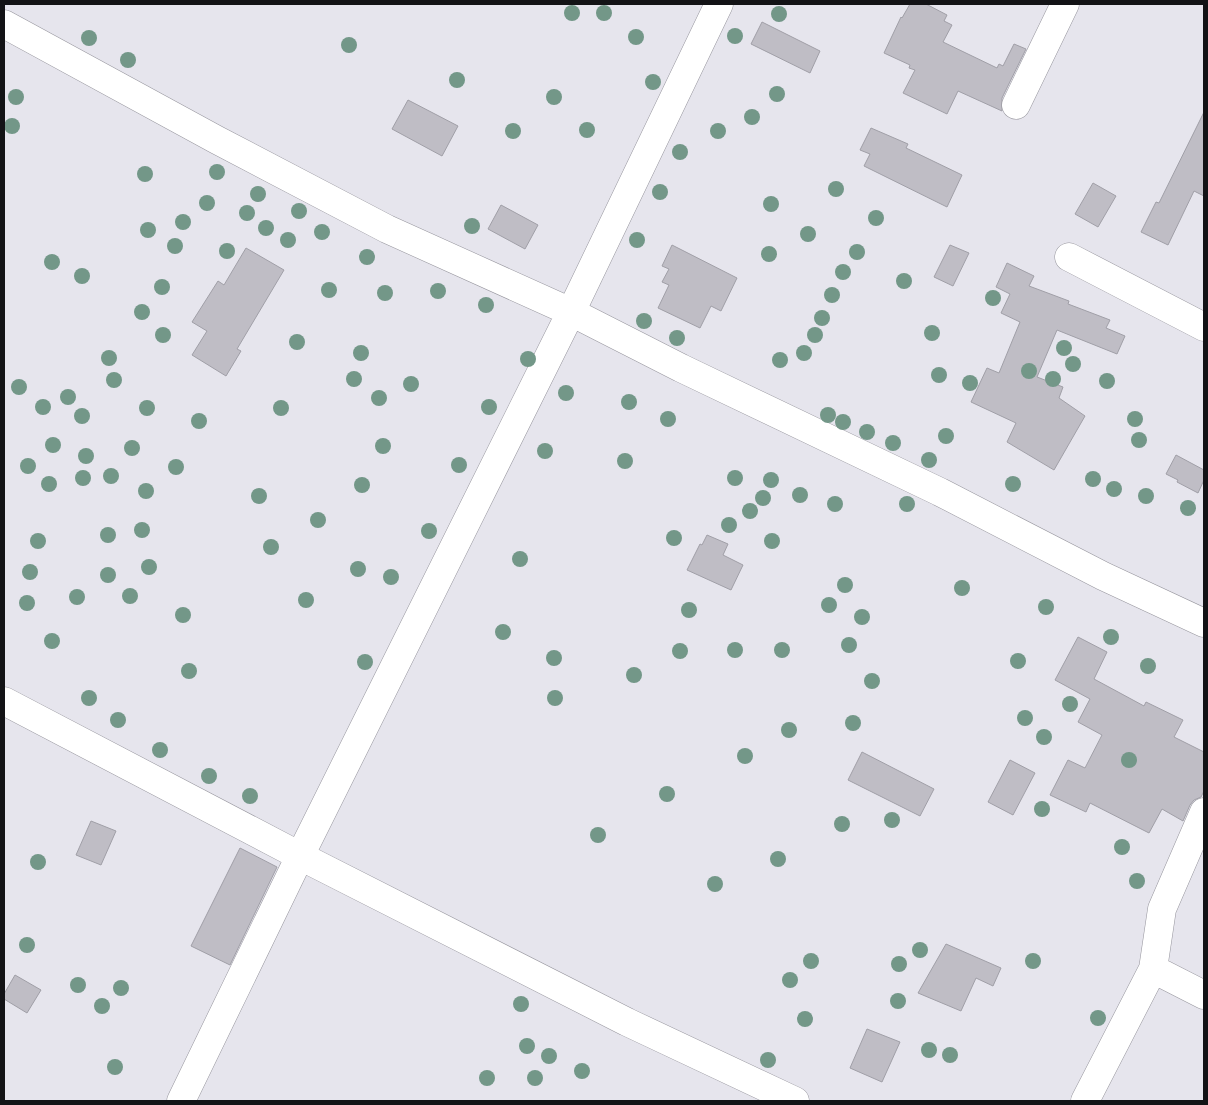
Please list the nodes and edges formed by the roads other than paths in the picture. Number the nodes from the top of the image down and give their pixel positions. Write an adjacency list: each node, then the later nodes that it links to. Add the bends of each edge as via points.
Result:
1 (719, 4): 6 (street)
2 (1065, 4): 4 (street)
3 (4, 24): 6 (street, via 379,224)
4 (1016, 105)
5 (1069, 257): 7 (street)
6 (571, 312): 8 (street); 11 (street)
7 (1202, 320)
8 (1204, 623)
9 (4, 701): 11 (street)
10 (1204, 812): 12 (street, via 1162,909)
11 (300, 856): 14 (street); 15 (street, via 627,1022)
12 (1153, 968): 13 (street); 16 (street)
13 (1204, 995)
14 (181, 1101)
15 (795, 1101)
16 (1085, 1101)

